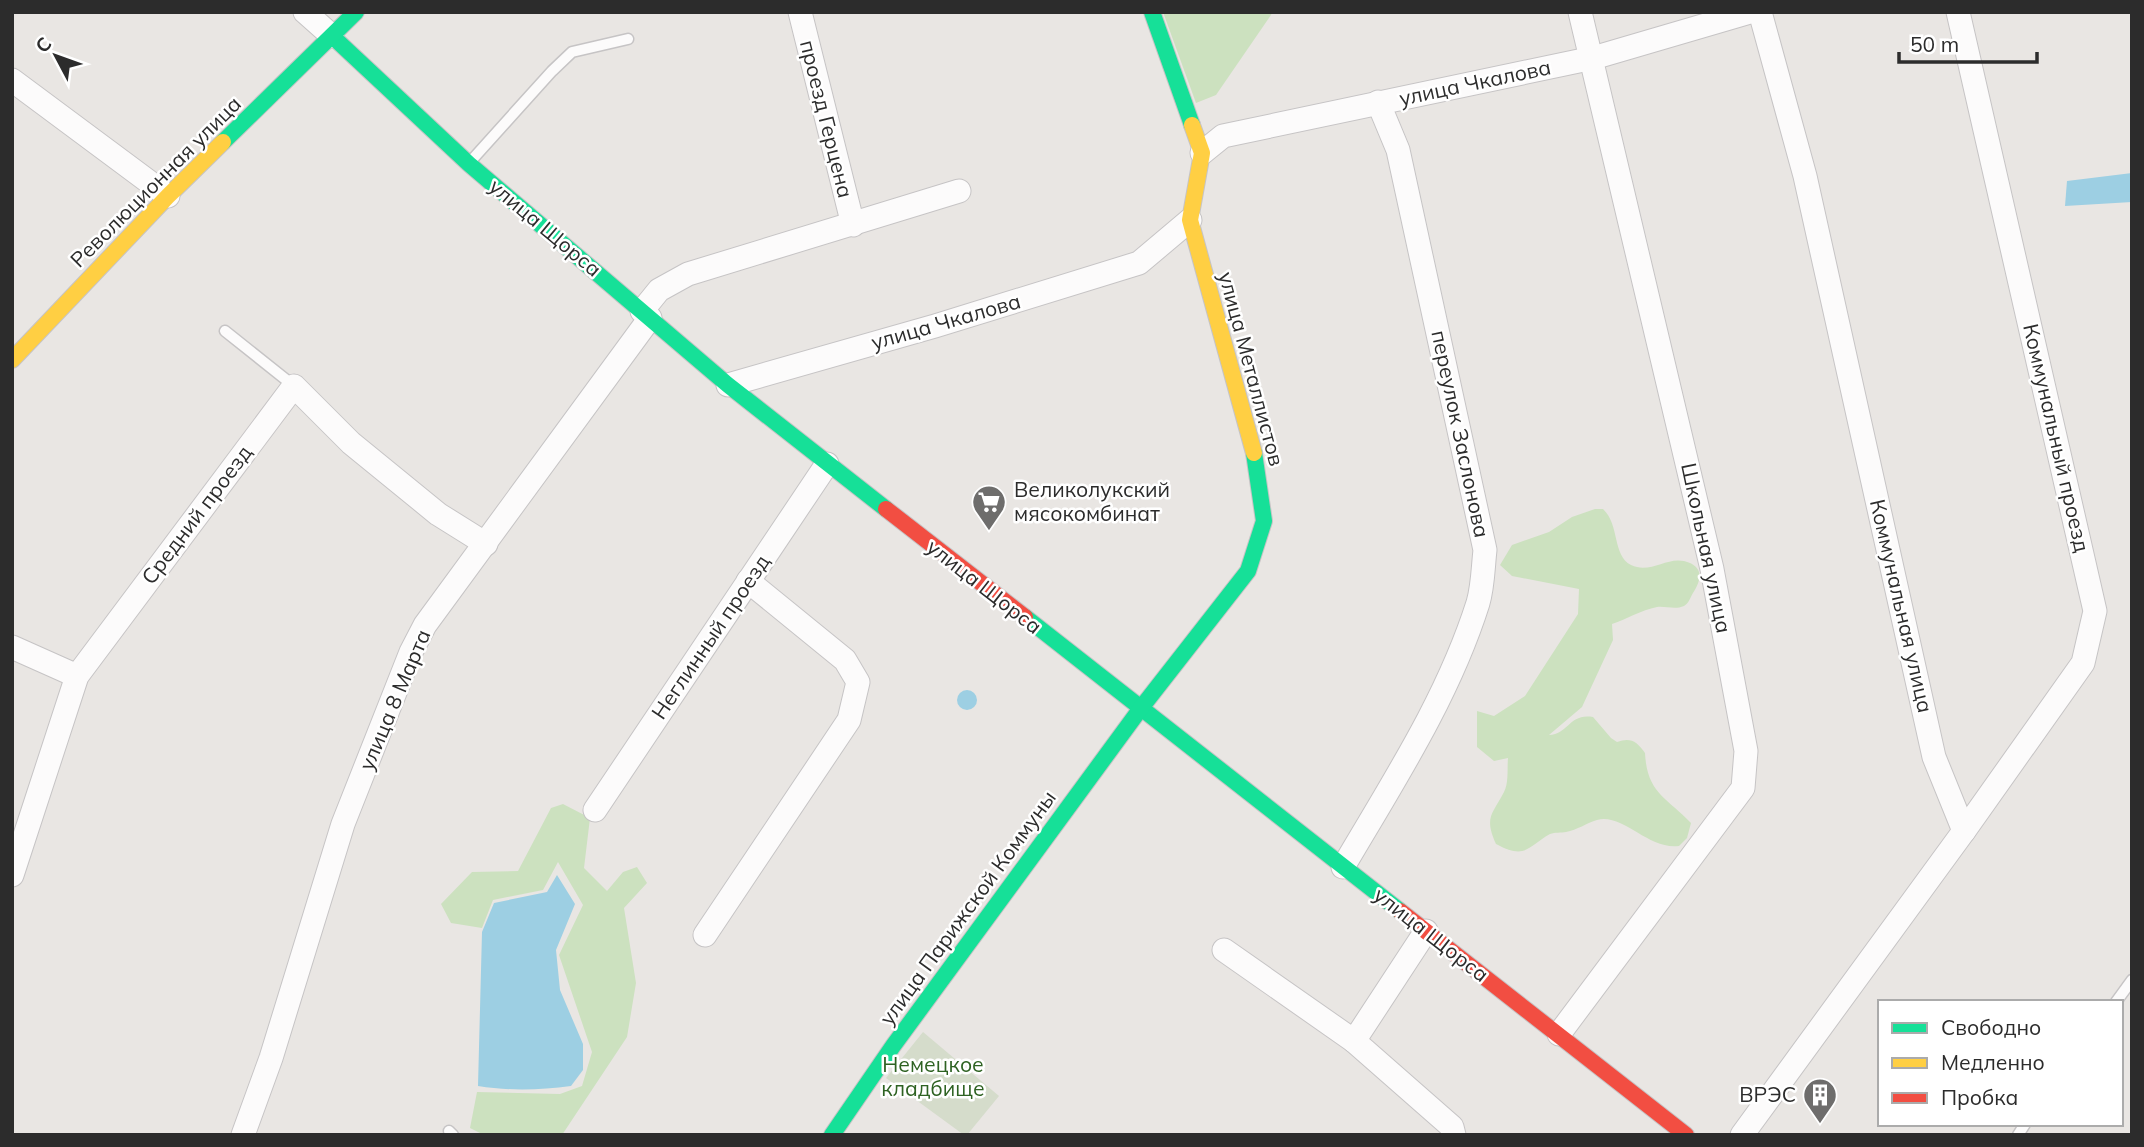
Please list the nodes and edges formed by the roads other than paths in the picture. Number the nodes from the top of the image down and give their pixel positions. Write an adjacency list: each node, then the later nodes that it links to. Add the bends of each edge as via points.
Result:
1 (305, 12): 9 (street, улица Щорса)
2 (356, 12): 9 (street, Революционная улица)
3 (800, 12): 19 (street, проезд Герцена)
4 (1152, 12): 14 (street, улица Металлистов)
5 (1580, 12): 11 (street, Школьная улица)
6 (1750, 12): 11 (street, улица Чкалова)
7 (1760, 12): 32 (street, Коммунальная улица, via 1805,176 1934,757)
8 (1958, 12): 32 (street, Коммунальный проезд, via 2095,611 2083,663)
9 (332, 36): 15 (street, улица Щорса); 17 (street, Революционная улица)
10 (628, 39): 15 (lane, via 572,52)
11 (1593, 58): 13 (street, улица Чкалова); 40 (street, Школьная улица, via 1712,569 1746,751 1743,788)
12 (12, 80): 17 (street)
13 (1378, 102): 14 (street, улица Чкалова, via 1223,136); 33 (street, переулок Заслонова, via 1398,149 1485,550 1478,601 1450,677)
14 (1202, 153): 18 (street, улица Металлистов)
15 (468, 164): 20 (street, улица Щорса)
16 (959, 191): 19 (street)
17 (168, 196): 22 (street, Революционная улица)
18 (1190, 220): 23 (street, улица Чкалова, via 1139,263); 30 (street, улица Металлистов, via 1256,460 1264,521 1248,570)
19 (853, 225): 20 (street, via 688,274 659,290)
20 (646, 314): 23 (street, улица Щорса); 26 (street, улица 8 Марта)
21 (225, 331): 24 (lane)
22 (12, 360)
23 (728, 385): 25 (street, улица Щорса)
24 (294, 386): 26 (street, via 351,443 438,514); 29 (street, Средний проезд)
25 (827, 464): 27 (street, Неглинный проезд); 30 (street, улица Щорса)
26 (486, 544): 42 (street, улица 8 Марта, via 425,625 411,652 344,824)
27 (748, 581): 31 (street, Неглинный проезд); 36 (street, via 845,660 858,682 849,720)
28 (12, 647): 29 (street)
29 (76, 676): 34 (street, Средний проезд)
30 (1141, 708): 33 (street, улица Щорса); 43 (street, улица Парижской Коммуны)
31 (595, 810)
32 (1964, 831): 46 (street)
33 (1343, 867): 35 (street, улица Щорса)
34 (12, 875)
35 (1426, 931): 40 (street, улица Щорса); 41 (street)
36 (705, 935)
37 (1224, 950): 41 (street)
38 (2132, 980): 39 (lane)
39 (2117, 1000)
40 (1559, 1034): 45 (street, улица Щорса)
41 (1354, 1041): 44 (street, via 1452,1127)
42 (243, 1135)
43 (832, 1135)
44 (1454, 1135)
45 (1686, 1135)
46 (1742, 1135)

